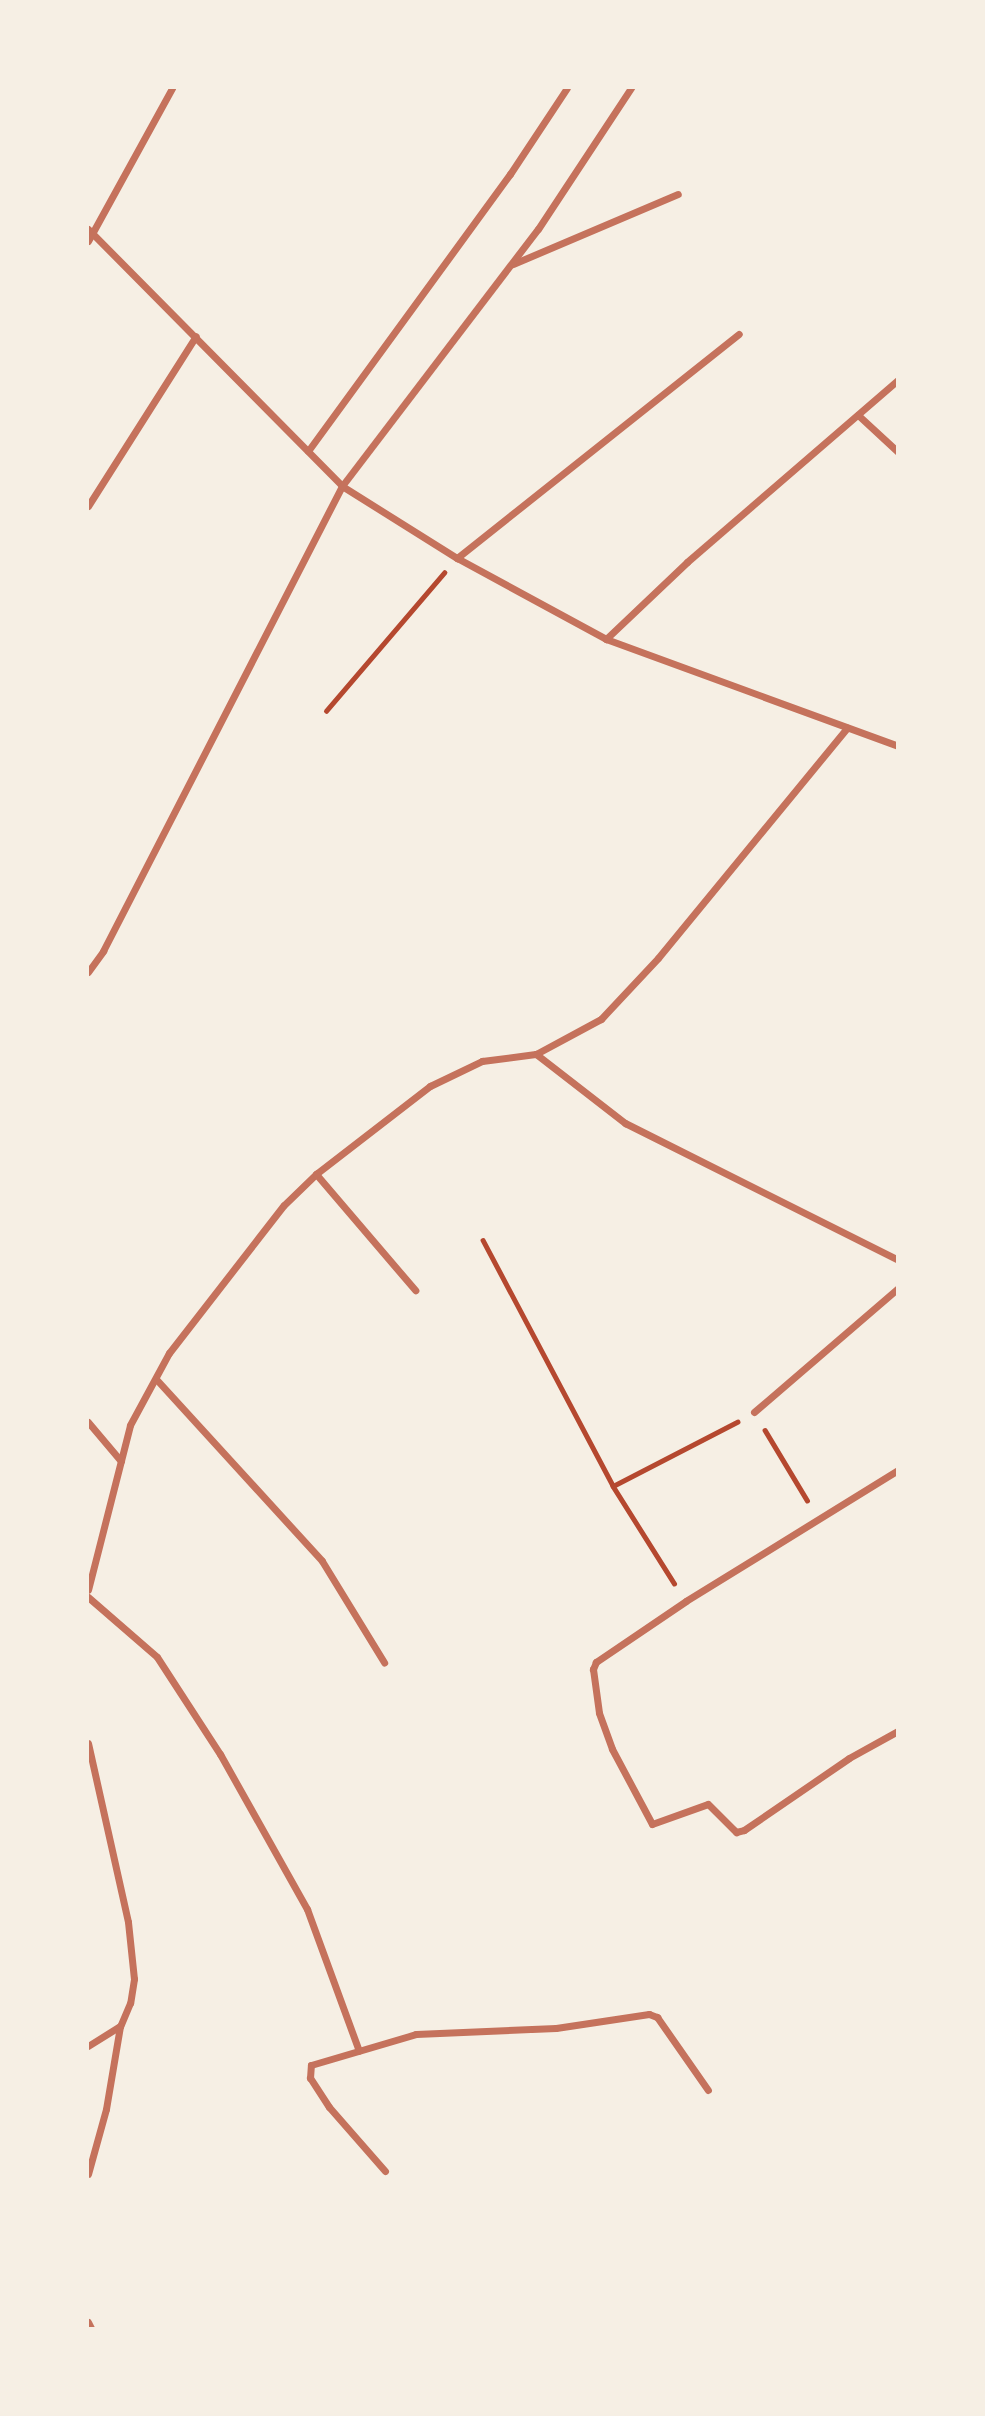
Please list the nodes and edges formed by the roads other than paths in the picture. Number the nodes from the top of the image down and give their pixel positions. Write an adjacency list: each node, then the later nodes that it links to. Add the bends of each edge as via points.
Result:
1 (172, 88): 5 (street)
2 (567, 88): 12 (street, via 510,174)
3 (631, 88): 7 (street)
4 (678, 194): 7 (street)
5 (90, 231): 6 (street); 9 (street)
6 (88, 241)
7 (513, 264): 14 (street)
8 (739, 334): 16 (street)
9 (196, 336): 12 (street); 15 (street)
10 (898, 380): 11 (street)
11 (858, 415): 13 (street); 17 (street)
12 (308, 451): 14 (street)
13 (898, 452)
14 (342, 486): 16 (street); 20 (street, via 103,951)
15 (88, 506)
16 (457, 558): 17 (street)
17 (606, 639): 18 (street)
18 (847, 728): 19 (street); 21 (street, via 658,958 601,1019)
19 (897, 744)
20 (88, 972)
21 (536, 1054): 22 (street, via 482,1061 430,1086); 23 (street, via 625,1123)
22 (316, 1174): 25 (street); 26 (street, via 284,1205 208,1298)
23 (898, 1260)
24 (898, 1288): 27 (street)
25 (415, 1290)
26 (156, 1378): 29 (street, via 130,1425); 33 (street, via 322,1562)
27 (754, 1412)
28 (88, 1422): 29 (street)
29 (121, 1461): 31 (street)
30 (898, 1470): 34 (street, via 686,1601 596,1662 593,1669 599,1713 612,1749 652,1824 708,1804 736,1832 744,1830 849,1758)
31 (88, 1590)
32 (88, 1597): 38 (street, via 157,1657 220,1754 307,1909)
33 (384, 1662)
34 (898, 1731)
35 (88, 1743): 36 (street, via 128,1922 134,1979)
36 (120, 2026): 37 (street); 41 (street, via 106,2109)
37 (88, 2046)
38 (359, 2051): 39 (street, via 416,2034 556,2028 649,2014 657,2017); 40 (street, via 311,2065 310,2078 329,2108)
39 (708, 2090)
40 (385, 2171)
41 (88, 2174)
42 (88, 2322): 43 (street)
43 (91, 2329)

